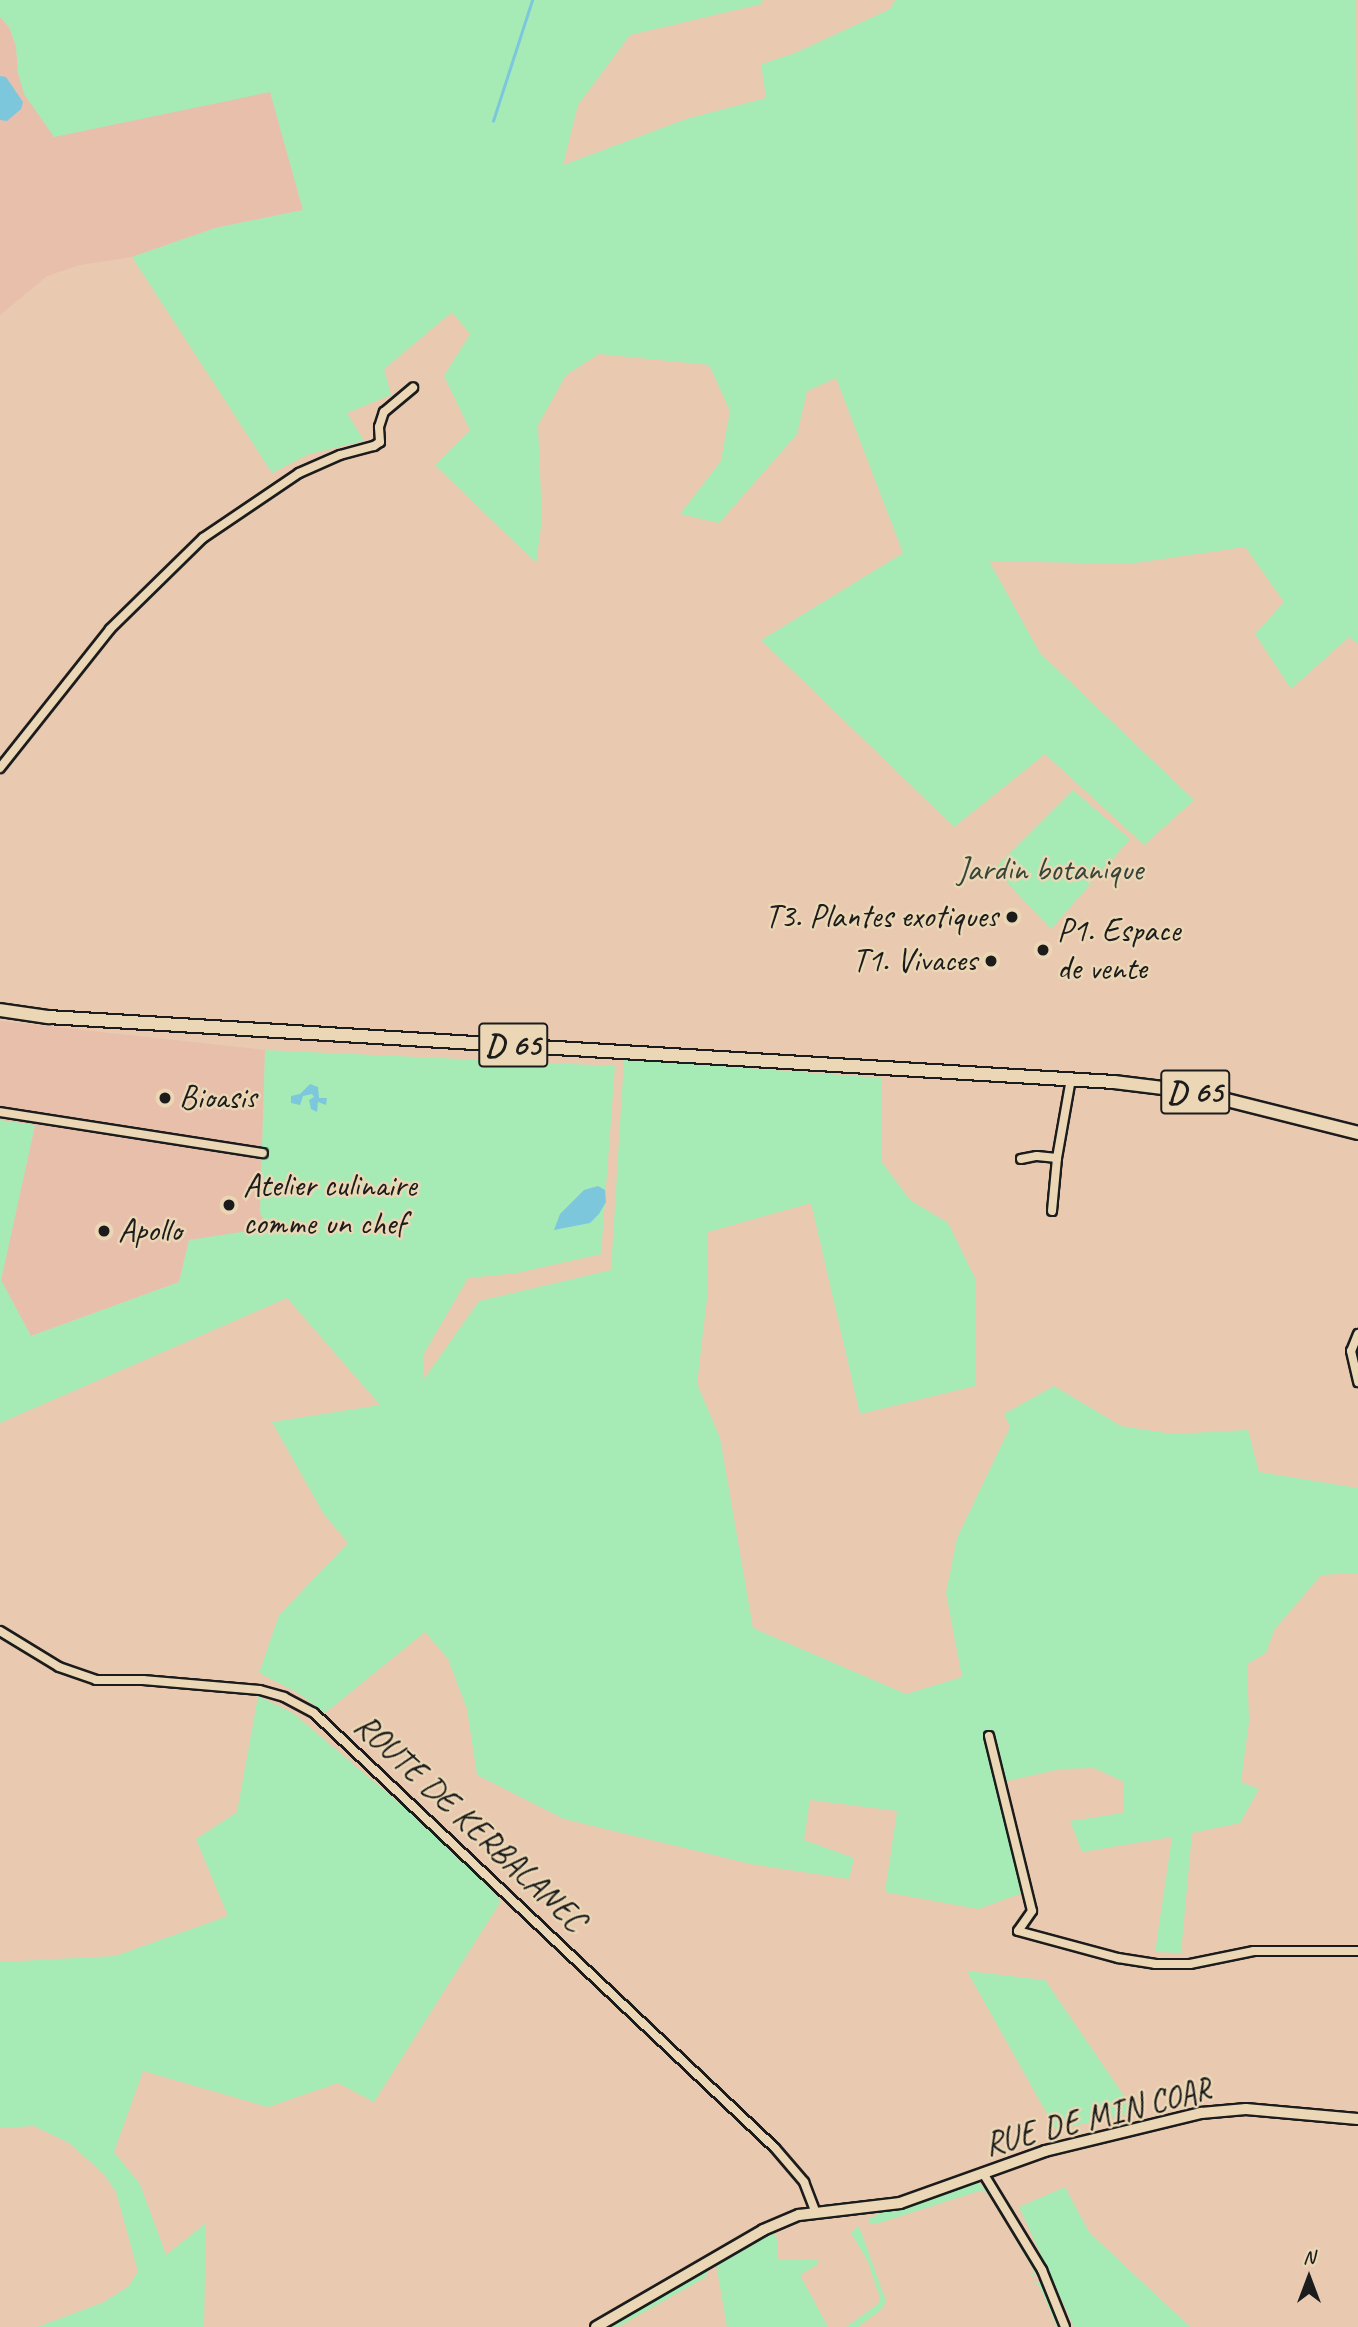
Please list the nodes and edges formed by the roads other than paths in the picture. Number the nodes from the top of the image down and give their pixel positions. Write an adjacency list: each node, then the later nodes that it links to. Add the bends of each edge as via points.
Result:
1 (413, 388): 2 (street, via 384,412 380,442 299,473 203,538 110,629)
2 (0, 768)
3 (0, 1010): 4 (main road, D 65, via 48,1017)
4 (1071, 1079): 6 (main road, D 65, via 1195,1092); 9 (street)
5 (0, 1112): 7 (street)
6 (1358, 1133)
7 (263, 1153)
8 (1021, 1158): 9 (street)
9 (1057, 1158): 10 (street)
10 (1052, 1210)
11 (1358, 1334): 12 (street, via 1351,1351)
12 (1358, 1382)
13 (0, 1631): 18 (street, ROUTE DE KERBALANEC, via 59,1667 96,1680 260,1690 314,1713 775,2148 804,2182)
14 (989, 1736): 15 (street, via 1032,1911 1018,1931 1155,1964 1191,1964 1254,1951)
15 (1358, 1951)
16 (1358, 2119): 17 (street, RUE DE MIN COAR, via 1246,2109 1201,2113 1045,2151)
17 (983, 2173): 18 (street, RUE DE MIN COAR, via 900,2203); 20 (street, via 1042,2270)
18 (815, 2211): 19 (street, RUE DE MIN COAR, via 763,2230)
19 (596, 2327)
20 (1065, 2327)

